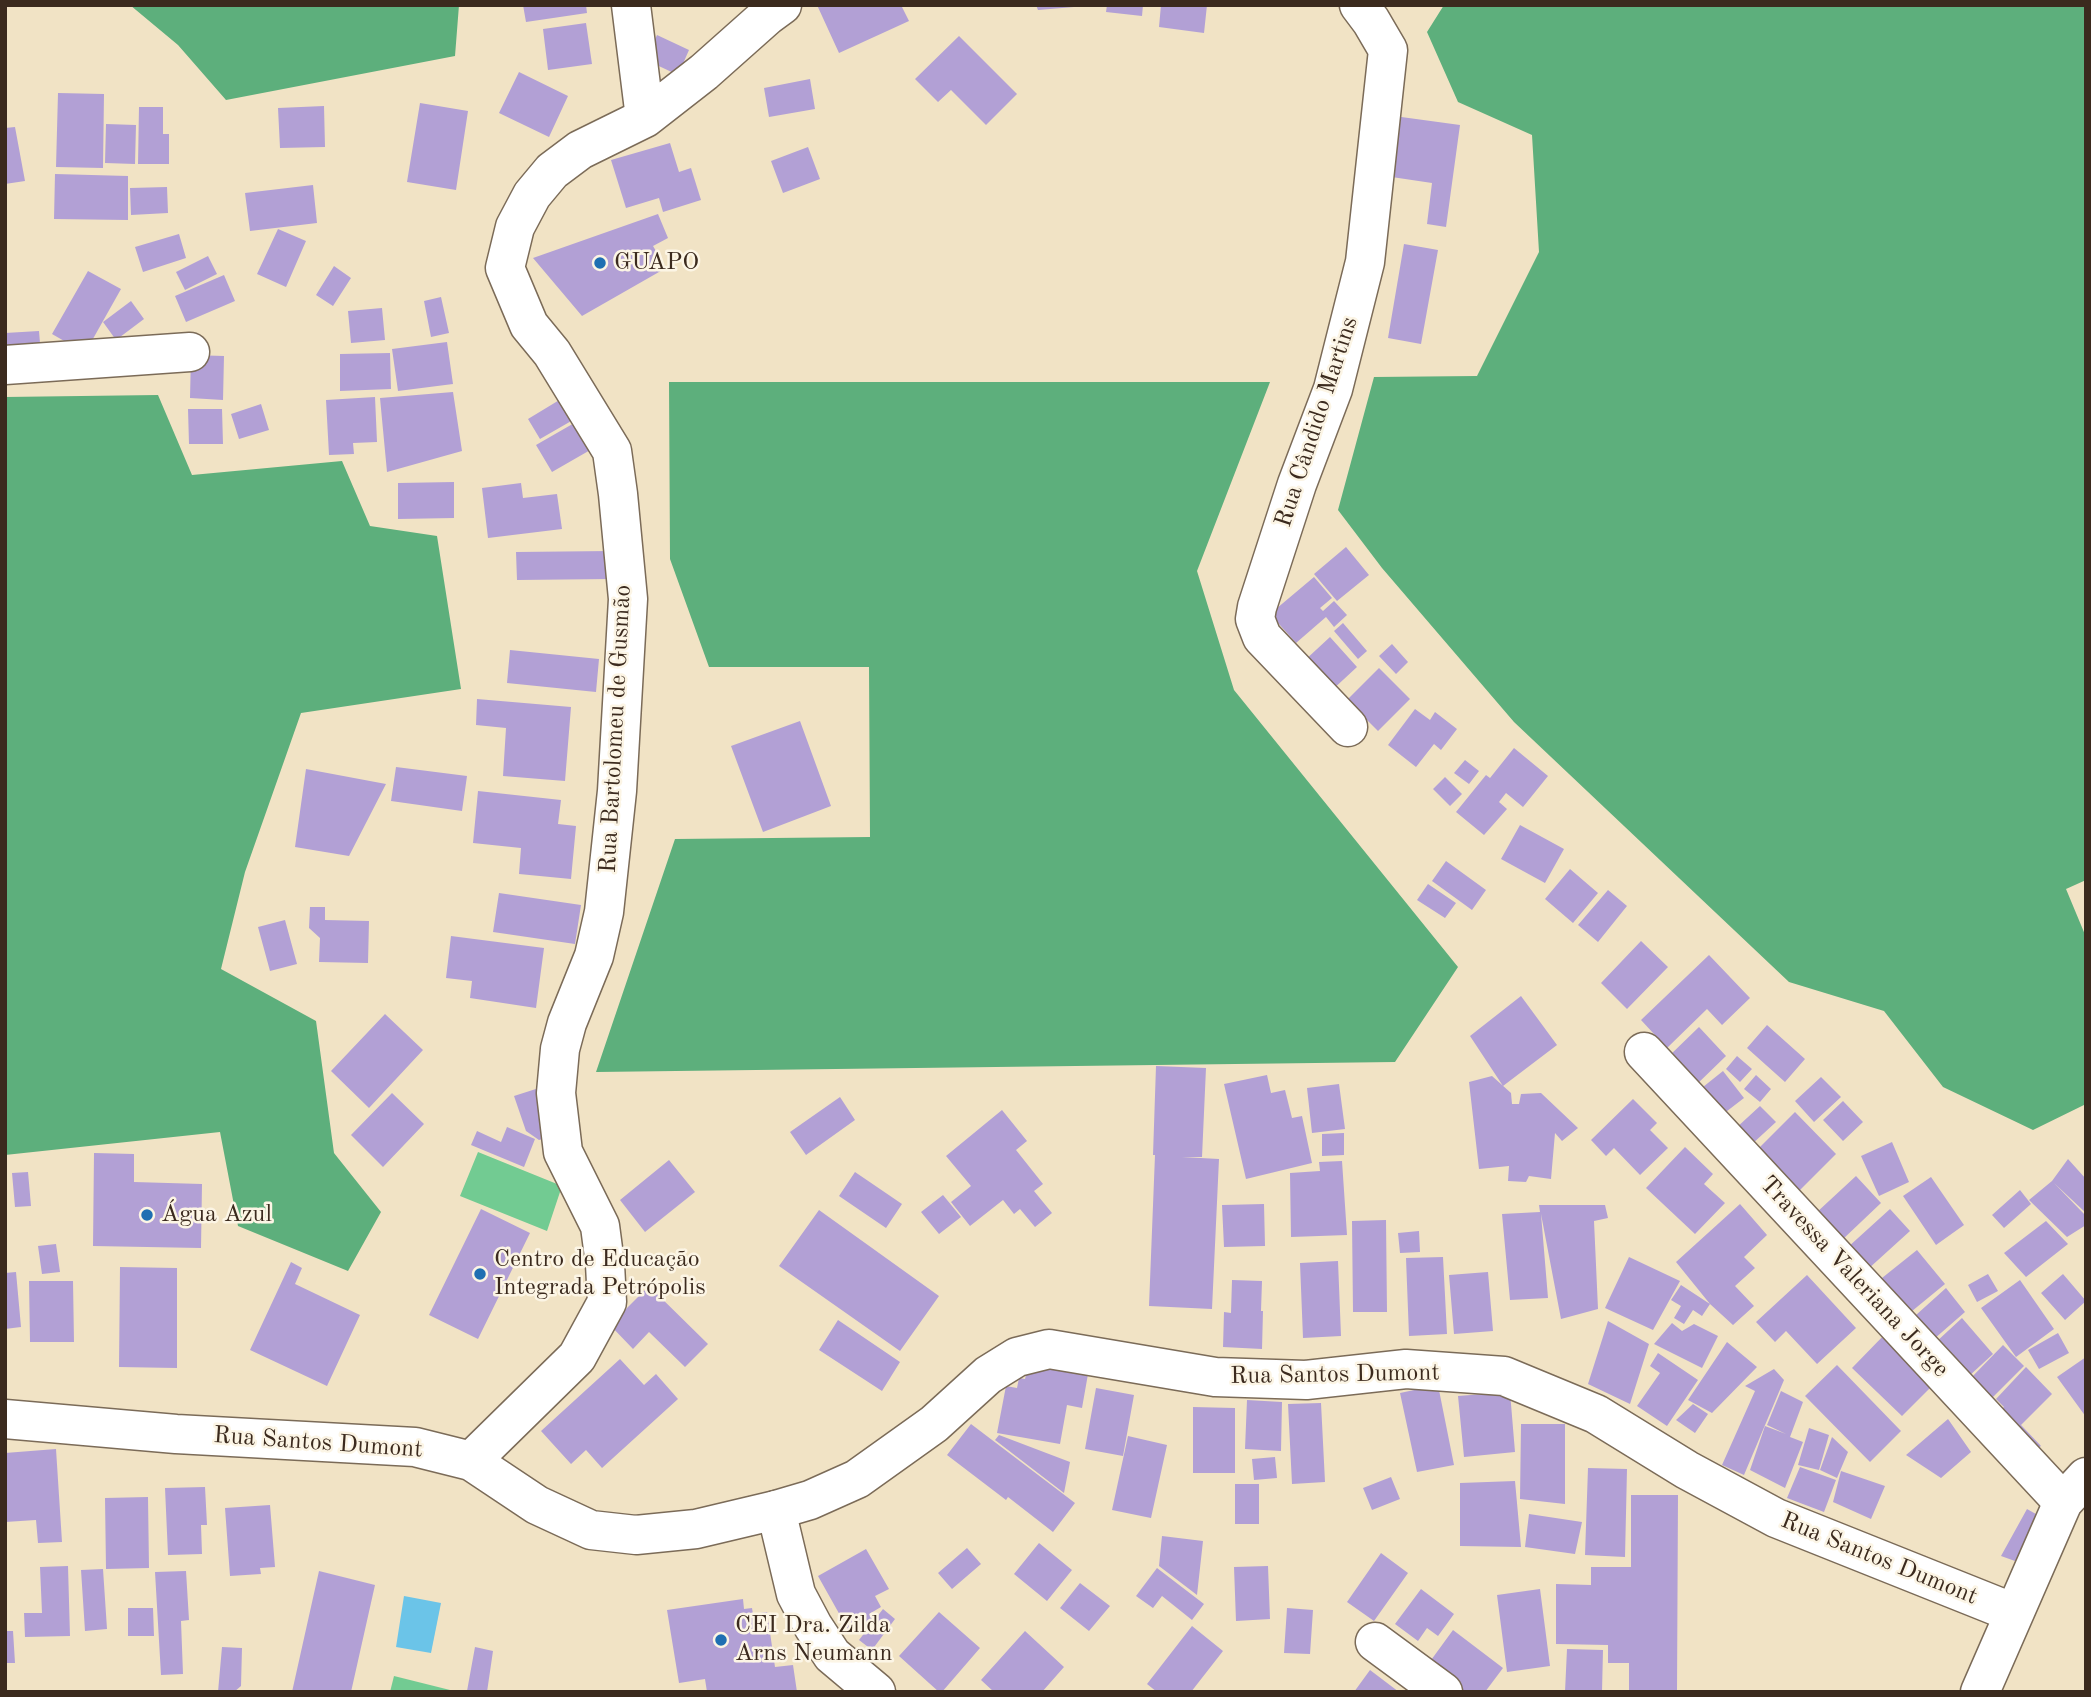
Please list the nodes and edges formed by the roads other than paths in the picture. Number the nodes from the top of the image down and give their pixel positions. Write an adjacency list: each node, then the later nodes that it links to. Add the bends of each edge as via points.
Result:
1 (631, 5): 4 (street)
2 (782, 5): 4 (street, Rua Bartolomeu de Gusmão)
3 (1359, 5): 7 (street, Rua Cândido Martins, via 1388,50 1365,262 1333,389 1297,484 1255,619 1262,637)
4 (645, 118): 10 (street, Rua Bartolomeu de Gusmão, via 580,150 552,171 515,227 505,268 529,325 552,353 612,451 628,599 617,792 604,912 594,956 560,1049 556,1093 562,1152 600,1226 607,1302 577,1357)
5 (190, 352): 6 (street)
6 (5, 365)
7 (1348, 727)
8 (1644, 1052): 11 (street, Travessa Valeriana Jorge)
9 (5, 1419): 10 (street, Rua Santos Dumont, via 415,1447)
10 (471, 1461): 12 (street, Rua Santos Dumont, via 537,1505 591,1530 636,1535 696,1528)
11 (2074, 1490): 13 (street)
12 (776, 1510): 13 (street, Rua Santos Dumont, via 857,1479 933,1424 988,1375 1017,1357 1049,1349 1215,1377 1306,1380 1406,1369 1492,1375 1596,1414 1776,1518); 16 (street, via 796,1594 813,1626 832,1655)
13 (2014, 1613): 15 (street)
14 (1375, 1642): 17 (street)
15 (1990, 1687)
16 (876, 1692)
17 (1443, 1692)

